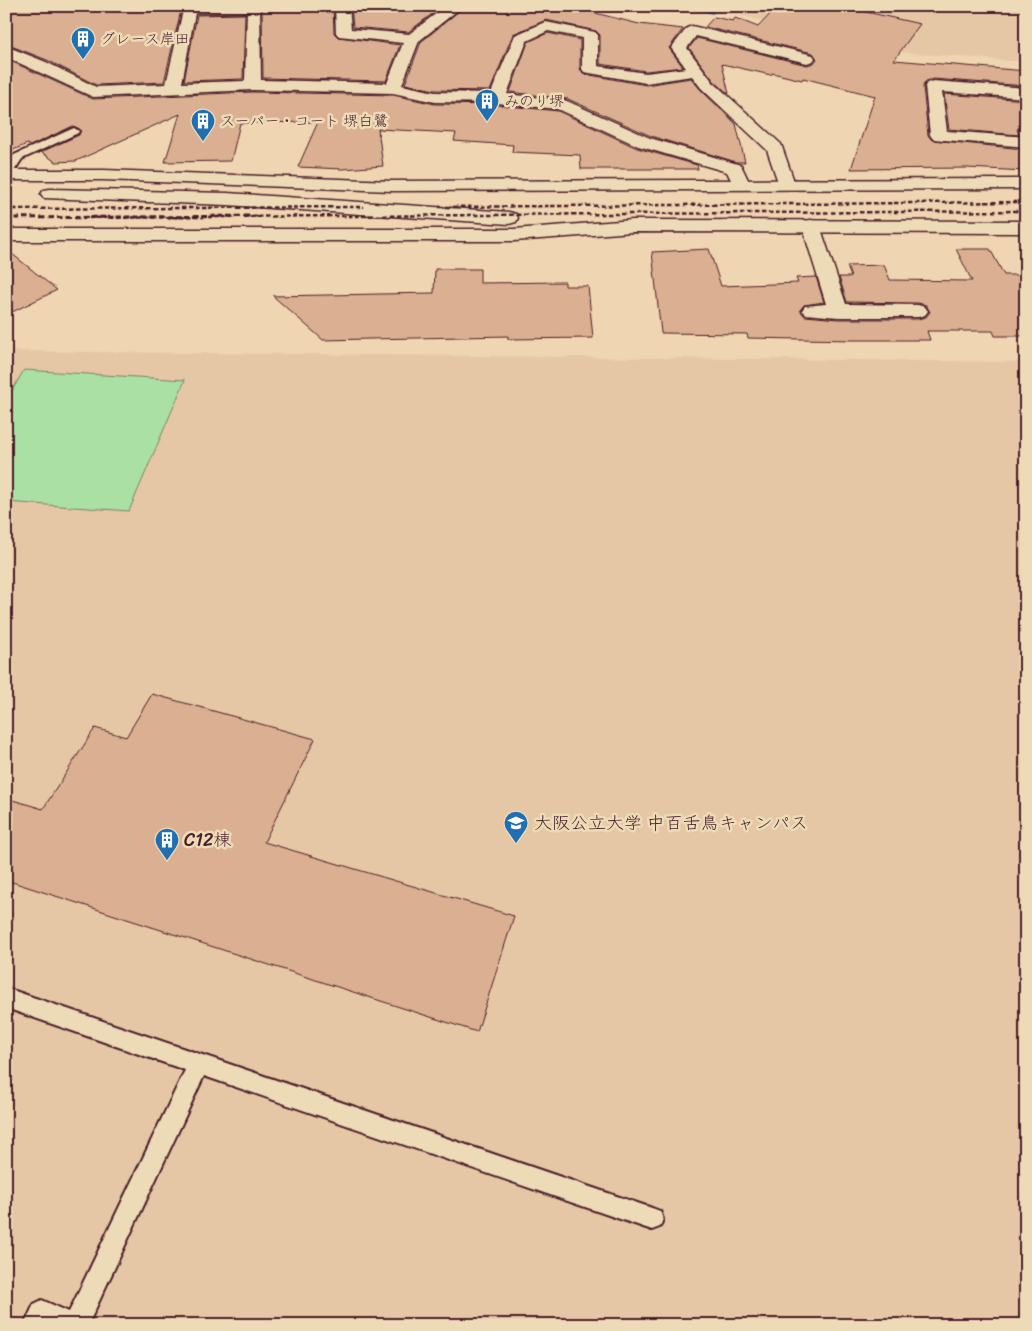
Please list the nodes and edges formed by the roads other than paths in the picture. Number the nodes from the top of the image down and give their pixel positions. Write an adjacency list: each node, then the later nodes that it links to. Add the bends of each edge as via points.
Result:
1 (342, 6): 3 (street, via 344,33)
2 (456, 6): 3 (street)
3 (412, 39): 9 (street)
4 (6, 51): 8 (street, via 93,92)
5 (807, 58): 6 (street, via 692,31 680,48)
6 (697, 71): 11 (street, via 646,78 590,69 590,34 546,26 520,38); 16 (street, via 707,85 775,148)
7 (253, 85): 8 (street); 8 (street, via 254,8 189,9); 9 (street)
8 (173, 88)
9 (393, 88): 11 (street, via 435,97)
10 (1026, 93): 13 (street, via 933,86 939,135)
11 (498, 98): 15 (street, via 561,104 644,142 734,169)
12 (74, 132): 14 (lane, via 18,157)
13 (1026, 142)
14 (6, 175): 15 (street, via 104,175 392,186)
15 (741, 184): 16 (street)
16 (786, 184): 17 (street)
17 (1026, 184)
18 (36, 194): 19 (street, via 226,200)
19 (632, 226): 20 (street); 22 (street, via 514,234)
20 (811, 226): 21 (street); 24 (street)
21 (1026, 227)
22 (6, 235)
23 (812, 310): 24 (street)
24 (838, 310): 25 (street)
25 (918, 311)
26 (6, 998): 27 (lane)
27 (199, 1064): 28 (lane); 31 (lane)
28 (652, 1220)
29 (36, 1325): 30 (lane, via 42,1312)
30 (71, 1325)
31 (75, 1325)

